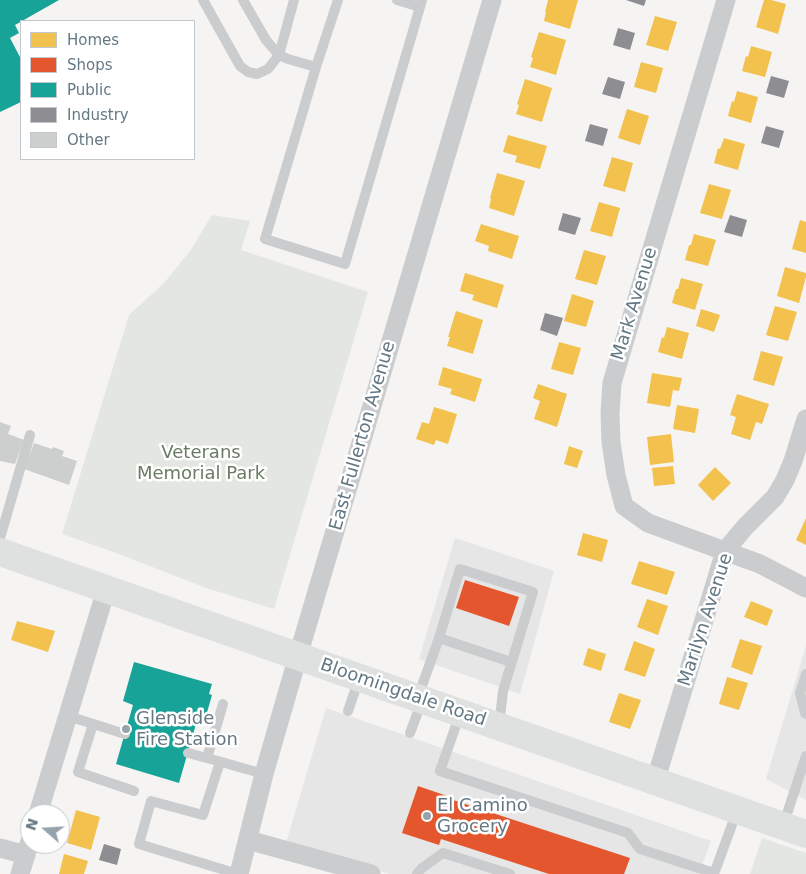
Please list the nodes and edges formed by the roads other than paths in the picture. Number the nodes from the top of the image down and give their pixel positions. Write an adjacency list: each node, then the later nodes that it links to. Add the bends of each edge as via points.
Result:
1 (203, 0): 9 (lane, via 240,66 248,72 257,74 268,69)
2 (243, 0): 9 (lane, via 266,40)
3 (294, 0): 9 (lane)
4 (338, 0): 10 (lane)
5 (397, 0): 8 (lane)
6 (492, 0): 19 (street, East Fullerton Avenue)
7 (726, 0): 14 (street, Mark Avenue, via 612,383 610,413 616,476 624,506 648,523)
8 (421, 3): 10 (lane, via 345,264 264,239)
9 (279, 55): 10 (lane)
10 (316, 68)
11 (806, 419): 14 (street, Marilyn Avenue, via 786,480 775,497)
12 (30, 435): 13 (lane)
13 (0, 538)
14 (725, 551): 16 (street, Mark Avenue, via 760,564); 38 (street, Marilyn Avenue)
15 (0, 552): 17 (main road, Bloomingdale Road)
16 (806, 588)
17 (106, 590): 19 (main road, Bloomingdale Road); 28 (street)
18 (439, 638): 20 (lane); 20 (lane, via 460,569 533,592); 23 (lane)
19 (298, 656): 22 (main road, Bloomingdale Road); 37 (street, East Fullerton Avenue)
20 (511, 662): 30 (lane, via 503,691)
21 (806, 674): 27 (lane, via 800,693)
22 (359, 678): 23 (main road, Bloomingdale Road); 25 (lane)
23 (420, 700): 26 (main road, Bloomingdale Road); 31 (lane)
24 (223, 704): 35 (lane)
25 (348, 711)
26 (460, 714): 30 (main road, Bloomingdale Road); 52 (lane, via 440,771 628,833 640,849)
27 (806, 714)
28 (68, 716): 29 (lane); 40 (street)
29 (93, 724): 32 (lane); 39 (lane, via 78,772)
30 (499, 727): 38 (main road, Bloomingdale Road)
31 (410, 733)
32 (125, 734)
33 (188, 753): 35 (lane)
34 (806, 756): 42 (lane)
35 (207, 758): 36 (lane)
36 (220, 762): 37 (lane); 48 (lane, via 203,815 151,801 139,844)
37 (264, 774): 43 (street, East Fullerton Avenue)
38 (655, 782): 41 (main road, Bloomingdale Road)
39 (134, 791)
40 (41, 804)
41 (737, 810): 42 (main road, Bloomingdale Road); 52 (lane)
42 (795, 830)
43 (248, 840): 48 (street, East Fullerton Avenue); 49 (street)
44 (0, 848): 45 (street)
45 (20, 848)
46 (26, 854): 47 (street)
47 (20, 874)
48 (239, 874)
49 (371, 874)
50 (416, 874): 51 (lane, via 443,853)
51 (510, 874)
52 (714, 874)

